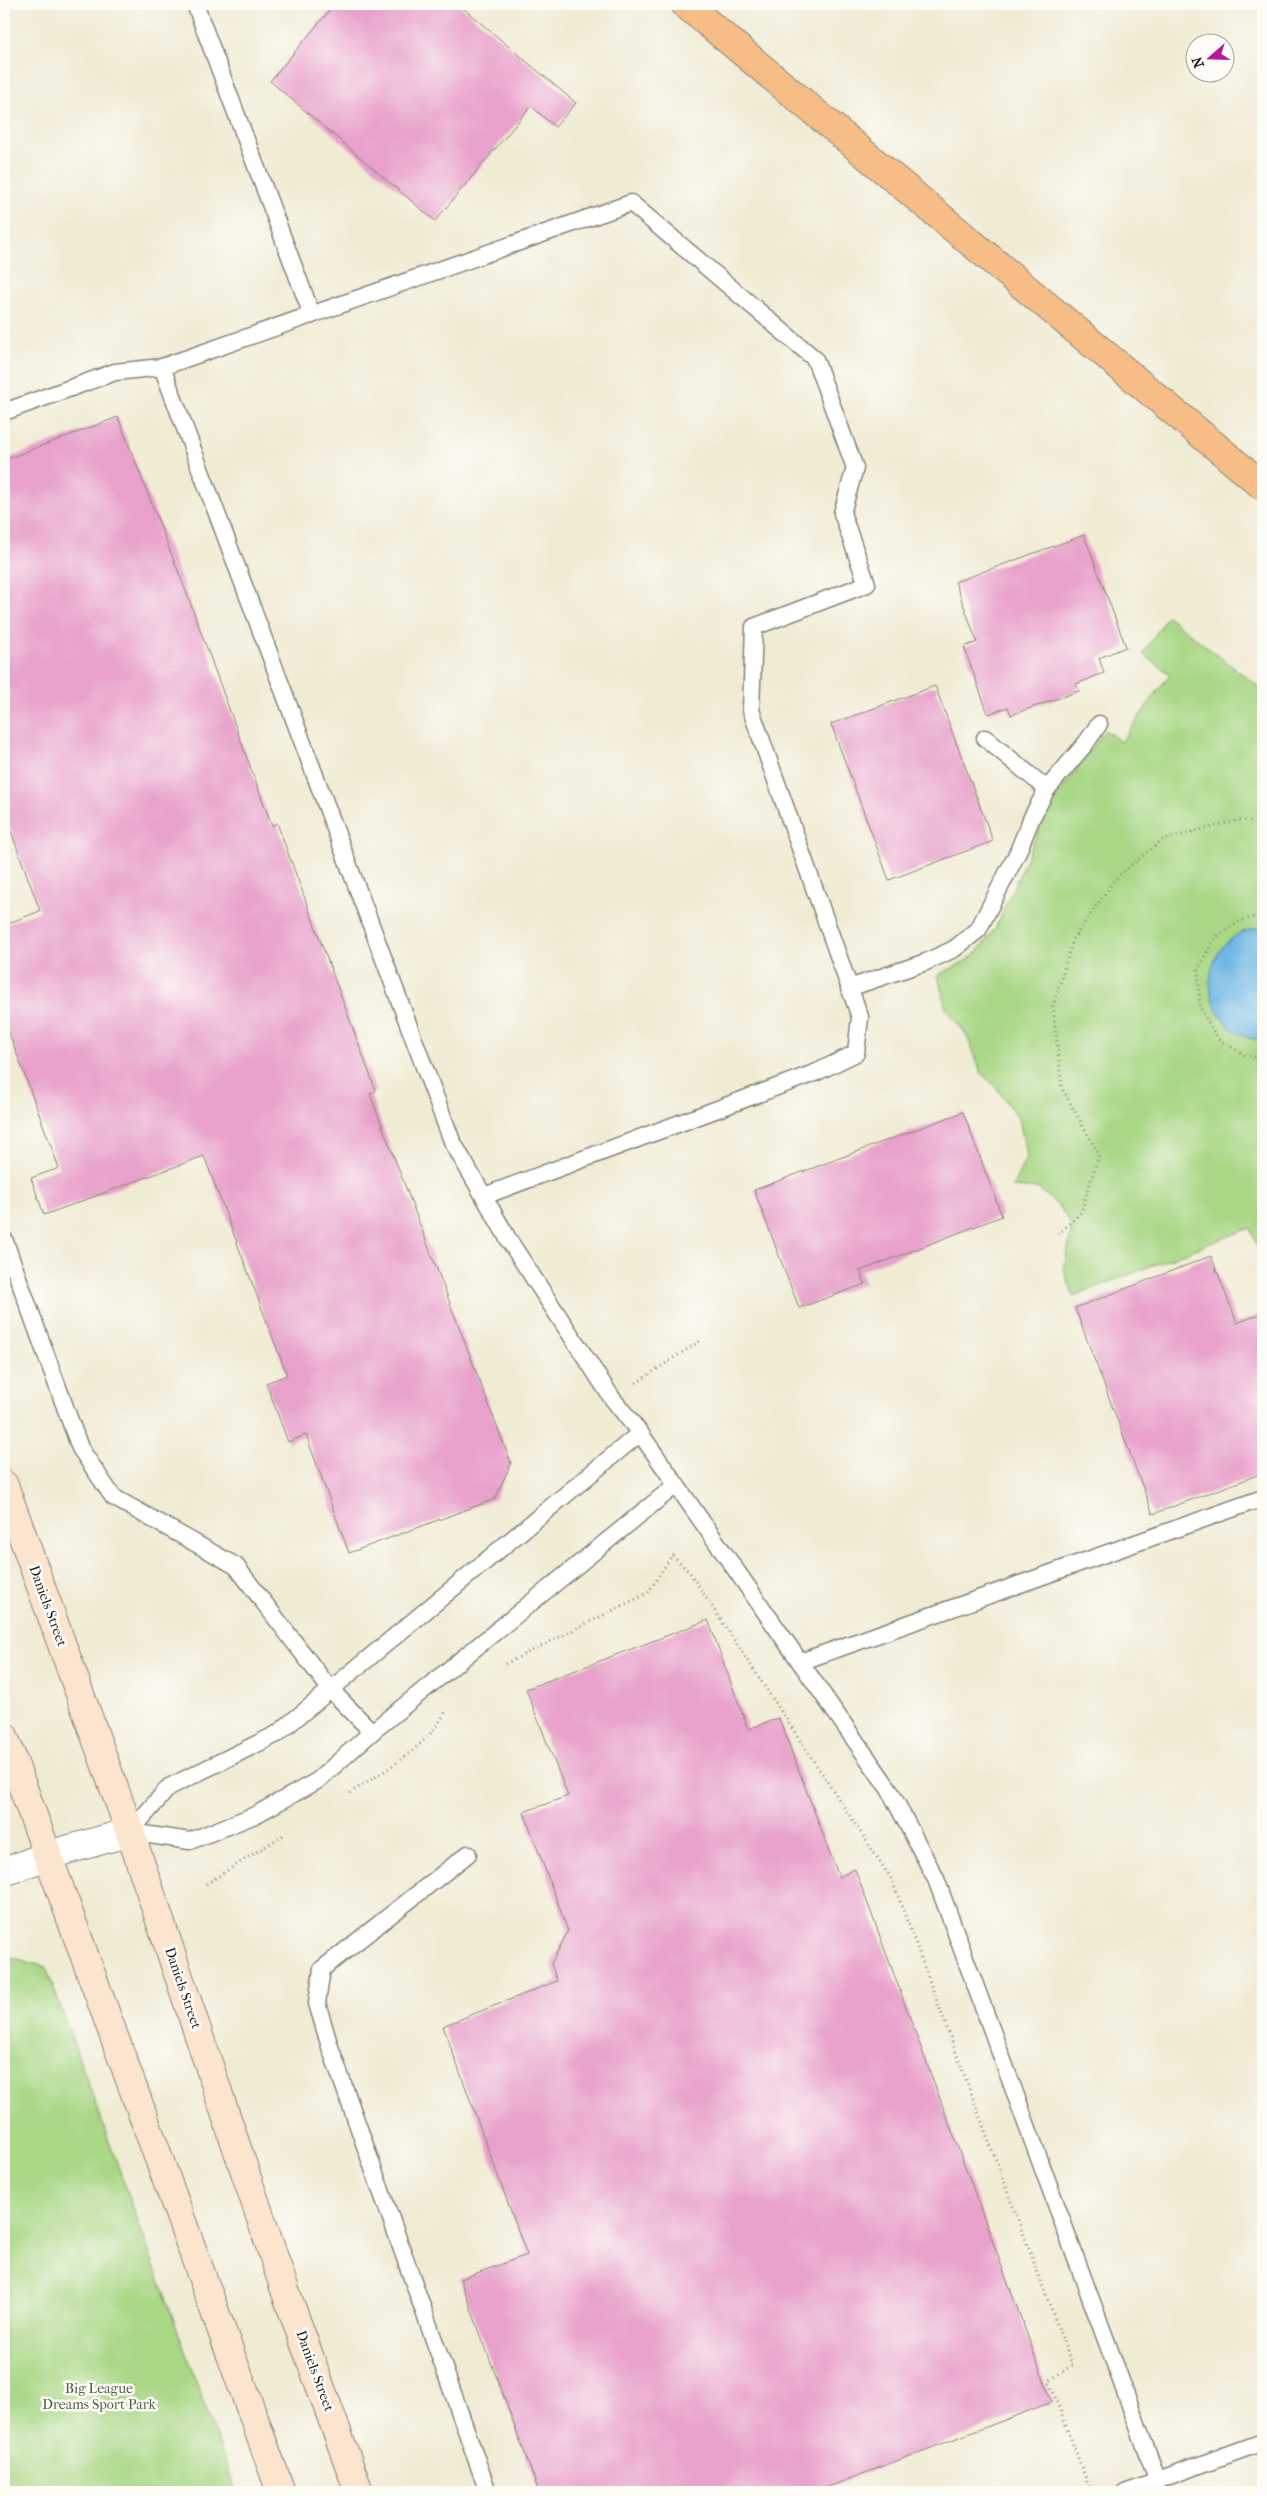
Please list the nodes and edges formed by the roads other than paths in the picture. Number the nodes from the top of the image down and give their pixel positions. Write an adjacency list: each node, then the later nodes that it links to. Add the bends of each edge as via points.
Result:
1 (195, 4): 3 (lane)
2 (686, 4): 6 (highway)
3 (312, 315): 4 (lane); 10 (lane, via 631,203 815,359 855,468 842,513 867,584 754,627 751,710)
4 (162, 367): 5 (lane, via 115,372); 11 (lane, via 452,1141)
5 (4, 412)
6 (1263, 486)
7 (1099, 724): 9 (lane)
8 (985, 738): 9 (lane)
9 (1048, 790): 10 (lane, via 978,930 954,949 926,962)
10 (849, 988): 11 (lane, via 860,1017 856,1053 817,1072)
11 (484, 1196): 13 (lane, via 510,1242 612,1398)
12 (4, 1239): 18 (lane, via 80,1448 113,1497 236,1566)
13 (640, 1433): 15 (lane); 18 (lane)
14 (4, 1485): 21 (main road, Daniels Street)
15 (676, 1485): 17 (lane); 19 (lane)
16 (1263, 1498): 17 (lane)
17 (800, 1662): 26 (lane, via 889,1789 936,1879)
18 (330, 1689): 19 (lane); 21 (lane, via 277,1734 169,1787)
19 (372, 1732): 21 (lane, via 317,1781 255,1815 190,1841)
20 (4, 1736): 23 (main road)
21 (130, 1832): 23 (street); 28 (main road, Daniels Street, via 286,2293)
22 (468, 1854): 29 (lane, via 322,1969 317,2003)
23 (49, 1855): 24 (street); 27 (main road)
24 (4, 1872)
25 (1263, 2442): 26 (lane)
26 (1158, 2481): 30 (lane)
27 (281, 2492)
28 (359, 2492)
29 (488, 2492)
30 (1125, 2492)

